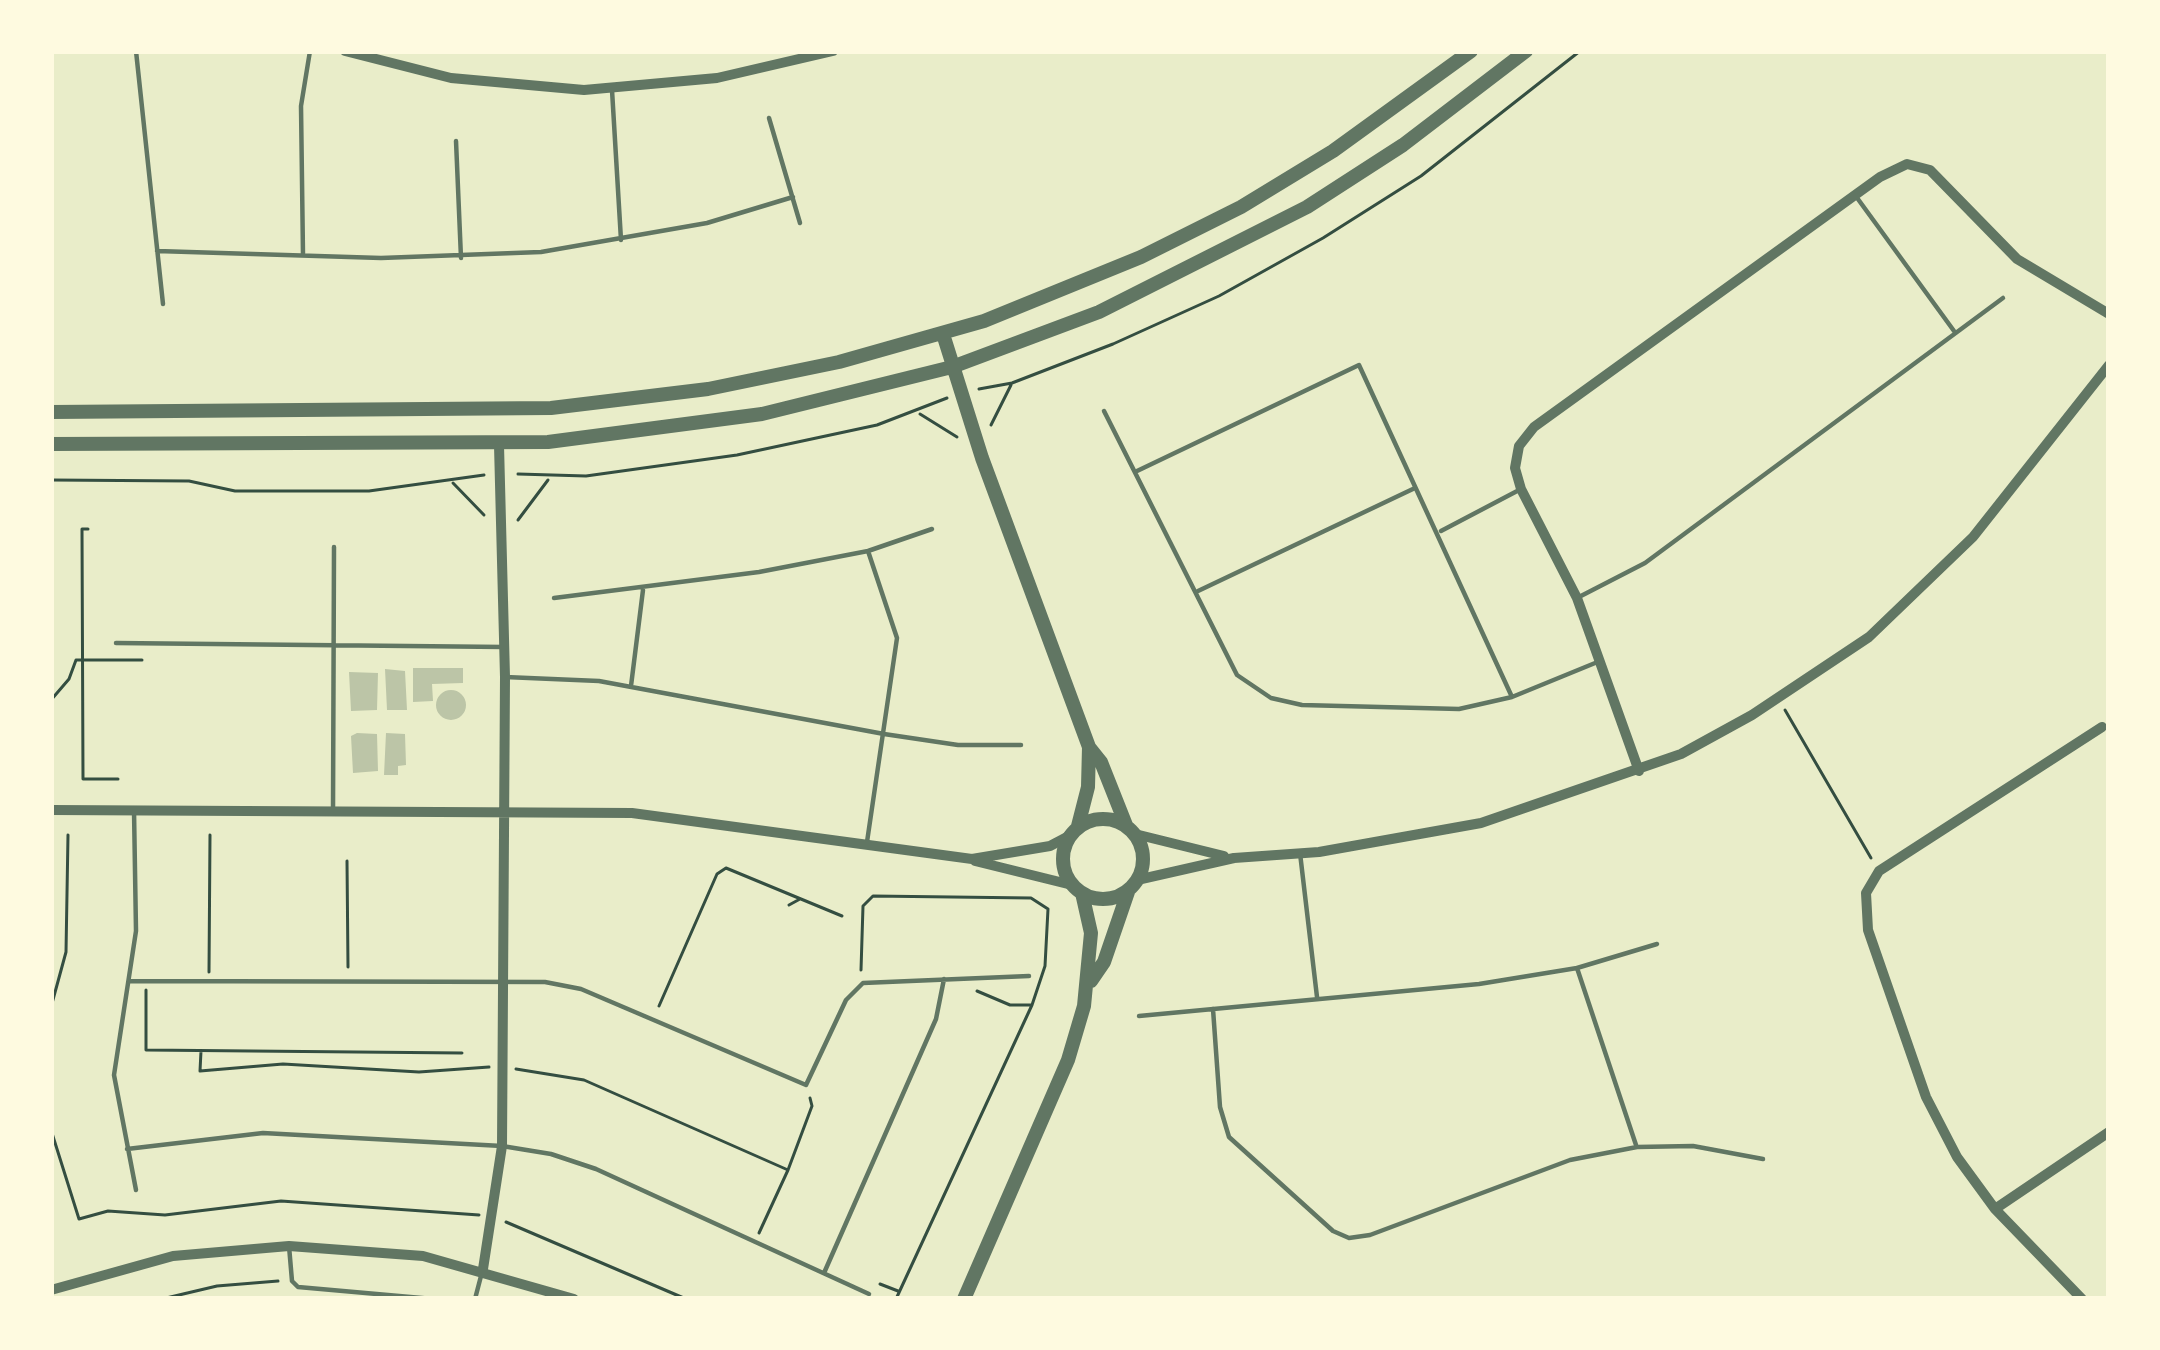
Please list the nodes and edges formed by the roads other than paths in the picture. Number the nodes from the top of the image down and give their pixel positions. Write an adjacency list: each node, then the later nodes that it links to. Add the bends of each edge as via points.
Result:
1 (136, 51): 14 (lane)
2 (310, 51): 15 (lane, via 301,106)
3 (345, 51): 7 (street, via 451,78)
4 (833, 51): 7 (street, via 717,78)
5 (1472, 51): 21 (street, via 1241,207 1036,302)
6 (1526, 51): 23 (street, via 1307,207 1100,312)
7 (612, 88): 13 (lane)
8 (769, 118): 11 (lane)
9 (456, 141): 16 (lane)
10 (1855, 195): 19 (street, via 1906,164 1930,170 2017,260); 20 (lane); 30 (street, via 1534,427 1519,446)
11 (793, 197): 12 (lane); 13 (lane)
12 (800, 223)
13 (620, 240): 16 (lane)
14 (157, 251): 15 (lane); 18 (lane)
15 (302, 256): 16 (lane)
16 (461, 258)
17 (2002, 298): 20 (lane)
18 (163, 304)
19 (2109, 314)
20 (1956, 333): 38 (lane, via 1645,563)
21 (943, 334): 23 (street); 25 (street, via 788,375 551,408)
22 (2109, 365): 50 (street, via 1973,537 1869,637 1778,698)
23 (952, 367): 27 (street, via 697,426); 49 (street)
24 (1104, 411): 28 (lane)
25 (51, 412)
26 (51, 444): 27 (street)
27 (499, 445): 41 (street)
28 (1136, 472): 29 (lane, via 1359,365); 36 (lane)
29 (1415, 488): 32 (lane); 36 (lane)
30 (1521, 489): 32 (lane); 38 (street)
31 (932, 529): 34 (lane)
32 (1440, 531): 45 (lane)
33 (334, 547): 40 (lane)
34 (868, 551): 35 (lane); 47 (lane, via 897,638)
35 (643, 589): 37 (lane); 44 (lane)
36 (1196, 592): 45 (lane, via 1237,675 1271,698 1459,710)
37 (554, 598)
38 (1577, 598): 42 (street)
39 (116, 643): 40 (lane)
40 (334, 643): 41 (lane); 54 (lane)
41 (504, 647): 43 (street)
42 (1600, 662): 45 (lane); 50 (street)
43 (505, 677): 44 (lane); 53 (street)
44 (632, 686): 47 (lane)
45 (1512, 697)
46 (2102, 728): 79 (street, via 1879,871 1866,893 1868,930 1926,1097)
47 (884, 734): 48 (lane); 57 (lane)
48 (1021, 745)
49 (1089, 747): 55 (street); 56 (street, via 1088,787)
50 (1639, 771): 58 (street, via 1481,823)
51 (51, 810): 52 (street)
52 (134, 810): 54 (street); 67 (lane)
53 (503, 811): 54 (street); 57 (street, via 675,816); 69 (street)
54 (333, 812)
55 (1131, 830): 56 (street, via 1102,818); 59 (street); 61 (street, via 1143,858)
56 (1073, 831): 60 (street, via 1050,846); 62 (street, via 1062,861)
57 (866, 848): 60 (street)
58 (1300, 853): 59 (street); 70 (lane)
59 (1234, 858): 61 (street)
60 (972, 860): 62 (street)
61 (1134, 884): 62 (street, via 1107,899); 68 (street)
62 (1077, 889): 68 (street, via 1091,933)
63 (1657, 944): 64 (lane)
64 (1577, 968): 70 (lane); 75 (lane)
65 (1029, 976): 66 (lane)
66 (944, 979): 69 (lane, via 863,983 846,1000 806,1085 581,989); 82 (lane, via 936,1019)
67 (130, 981): 69 (lane); 76 (lane, via 115,1075)
68 (1091, 981): 88 (street, via 1068,1060)
69 (503, 984): 74 (street)
70 (1317, 999): 71 (lane)
71 (1213, 1009): 72 (lane); 75 (lane, via 1229,1137 1348,1238 1570,1160)
72 (1139, 1016)
73 (2109, 1132): 79 (street)
74 (502, 1146): 76 (lane, via 262,1133); 81 (street); 82 (lane, via 596,1169)
75 (1637, 1147): 77 (lane, via 1693,1146)
76 (127, 1149): 78 (lane)
77 (1763, 1159)
78 (136, 1190)
79 (1994, 1209): 89 (street)
80 (290, 1246): 81 (street); 83 (street, via 173,1256); 85 (lane, via 298,1287)
81 (483, 1269): 86 (lane); 87 (street)
82 (824, 1274): 84 (lane)
83 (51, 1290)
84 (869, 1294)
85 (433, 1299)
86 (475, 1299)
87 (574, 1299)
88 (964, 1299)
89 (2082, 1299)

